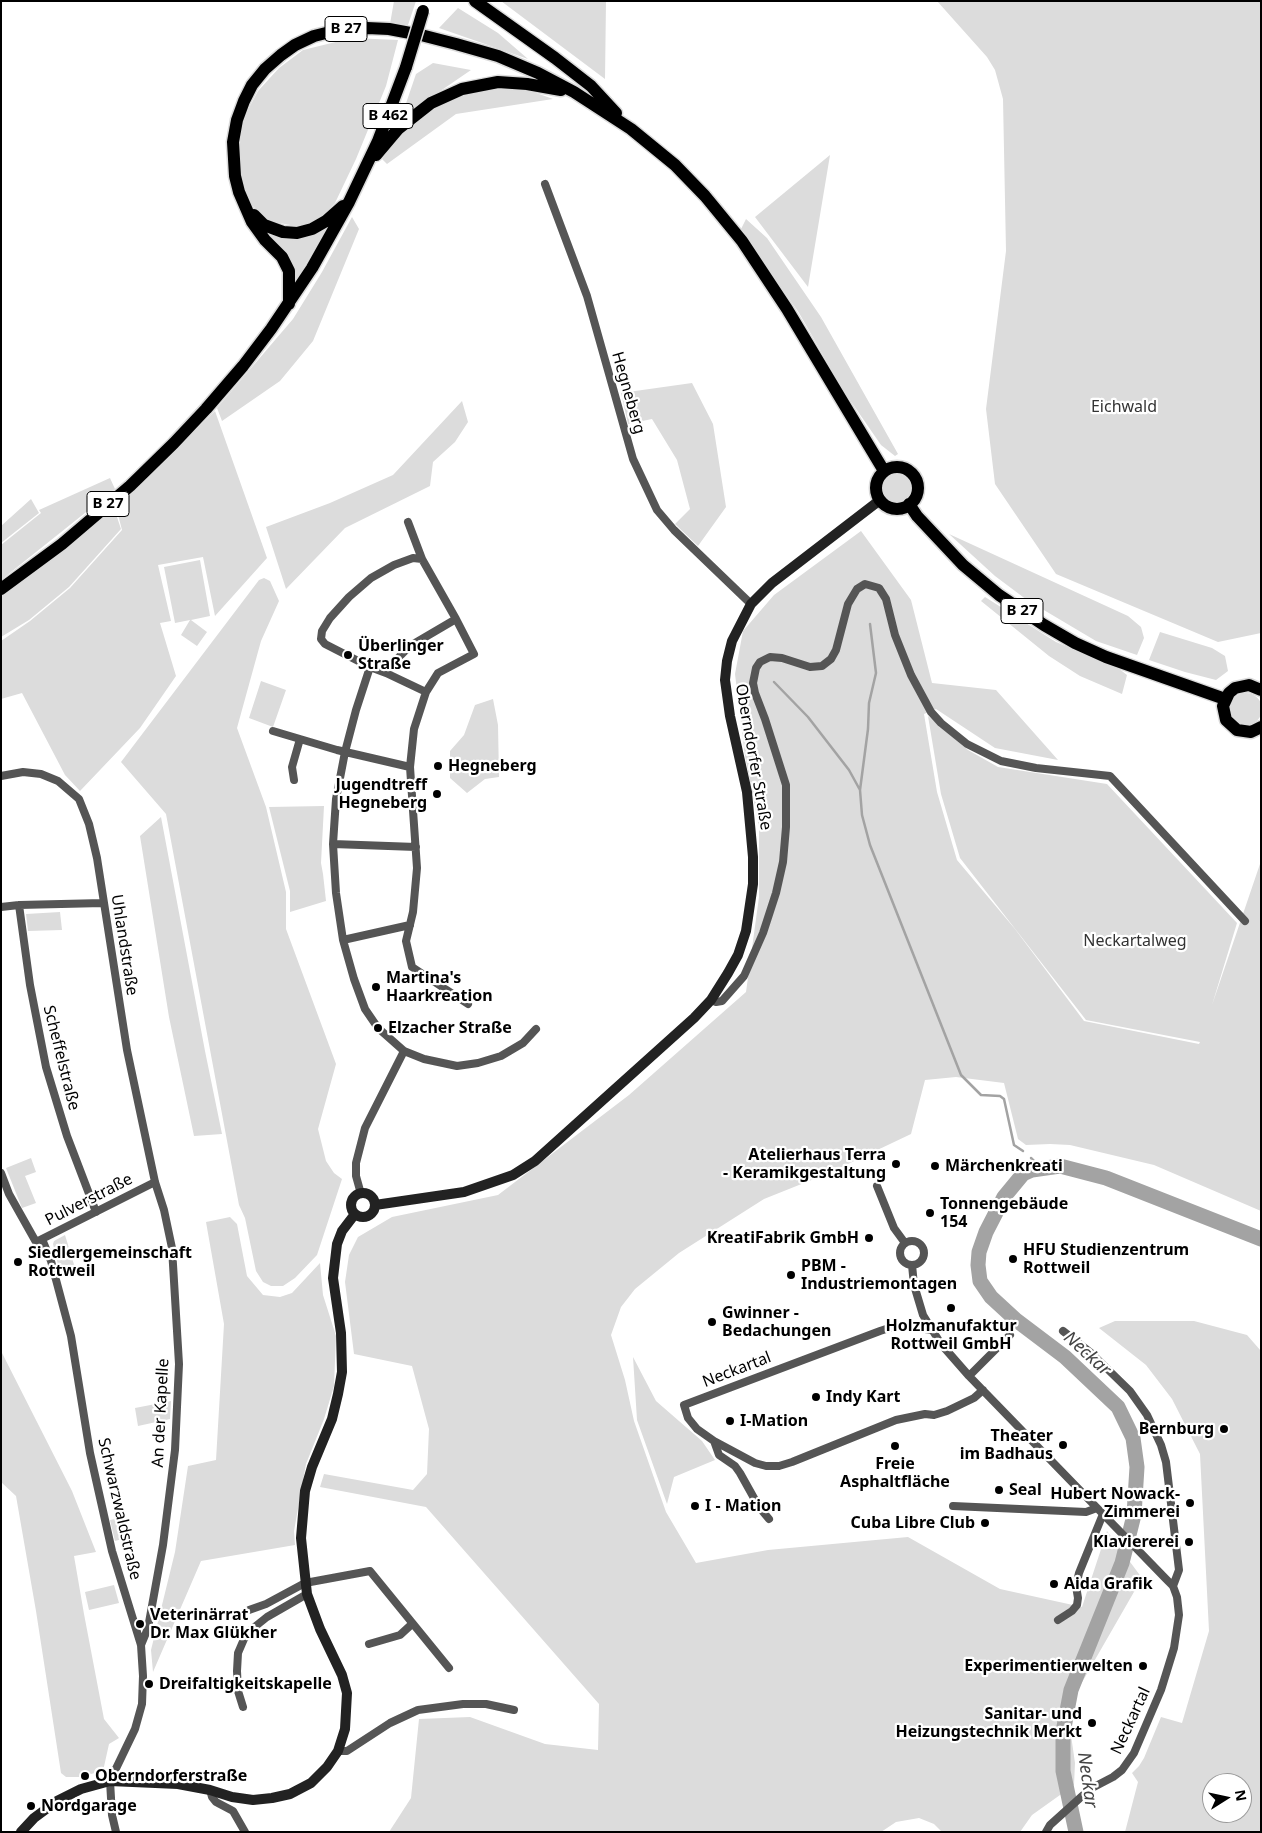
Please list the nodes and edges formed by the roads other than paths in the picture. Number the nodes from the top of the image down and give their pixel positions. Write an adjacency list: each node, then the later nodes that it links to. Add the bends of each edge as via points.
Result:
1 (475, 1): 4 (main road, via 591,86)
2 (425, 6): 5 (main road, B 462, bridge)
3 (574, 92): 4 (main road, B 27); 5 (main road, B 27, via 498,82 462,89 431,103 398,129); 8 (main road, B 27, via 498,56 422,35 367,28 314,36 280,55 252,85 244,101 237,120 232,159)
4 (631, 129): 10 (main road, B 27, via 675,165 742,241 787,309)
5 (368, 164): 7 (main road, B 27)
6 (545, 184): 16 (street, Hegneberg, via 587,296 633,459 657,510)
7 (349, 202): 8 (main road, via 326,221 297,233 264,225); 9 (main road, B 27)
8 (245, 207): 9 (main road, via 252,222 282,257 289,271)
9 (289, 304): 15 (main road, B 27, via 243,366 174,444 62,544)
10 (884, 471): 11 (main road, via 876,485); 12 (main road, via 896,467 913,475 917,494)
11 (880, 500): 12 (main road, via 894,508); 16 (street, Oberndorfer Straße, via 772,583)
12 (909, 504): 22 (main road, B 27, via 963,565 999,595 1044,625 1106,657)
13 (408, 522): 14 (street)
14 (422, 559): 17 (street); 18 (street, via 413,558 394,565 371,578 349,597 322,631 321,639 325,644)
15 (1, 589)
16 (752, 604): 38 (street, Oberndorfer Straße, via 732,641 725,680 751,827 754,857 750,910 738,955)
17 (456, 619): 19 (street, via 410,646); 21 (street, via 474,654 438,673)
18 (370, 667): 19 (street); 26 (street)
19 (386, 674): 21 (street)
20 (1261, 690): 22 (main road, via 1249,685 1241,686)
21 (426, 692): 27 (street, via 414,729)
22 (1225, 699): 23 (main road, via 1224,714 1231,726 1244,732)
23 (1260, 730)
24 (273, 731): 25 (street)
25 (300, 739): 26 (street); 29 (street, via 292,767)
26 (345, 752): 27 (street); 30 (street, via 336,799)
27 (410, 767): 31 (street)
28 (1, 776): 32 (street, Uhlandstraße, via 23,772 41,774 58,781 79,799 90,824)
29 (294, 780)
30 (333, 844): 31 (street); 37 (street)
31 (416, 847): 36 (street, via 416,894)
32 (103, 903): 33 (street); 43 (street, Uhlandstraße, via 127,1050)
33 (19, 905): 34 (street); 47 (street, Scheffelstraße, via 46,1067 67,1136)
34 (1, 907)
35 (1245, 921): 38 (street, via 1110,776 1002,761 967,744 941,723 931,712 911,675 895,635 886,599 879,588 866,584 857,589 848,604 836,650 822,666 810,667 770,657 756,668 755,693 786,785 783,862 763,933 744,976 722,1001)
36 (410, 925): 37 (street); 39 (street, via 406,941 412,967)
37 (343, 940): 41 (street, via 365,1009 378,1028)
38 (711, 1000): 46 (street, Oberndorfer Straße, via 535,1162 498,1181 469,1191)
39 (468, 1004)
40 (536, 1029): 41 (street, via 523,1043 478,1064 456,1066)
41 (404, 1051): 45 (street, via 365,1128 356,1163)
42 (1, 1173): 49 (street, Schwarzwaldstraße, via 9,1194)
43 (155, 1182): 47 (street, Pulverstraße); 68 (street, An der Kapelle, via 172,1248 179,1364 174,1450 163,1546 148,1628)
44 (877, 1186): 50 (street, via 894,1228)
45 (361, 1194): 46 (street, via 372,1198); 48 (street, via 352,1200 351,1208)
46 (375, 1205): 48 (street, Oberndorfer Straße, via 370,1216 362,1218)
47 (96, 1212): 49 (street, Pulverstraße)
48 (355, 1214): 61 (street, via 337,1244 333,1278 341,1333 342,1372 332,1419 305,1491 300,1538)
49 (39, 1240): 68 (street, Schwarzwaldstraße, via 51,1261 71,1336 91,1457 112,1551)
50 (905, 1243): 51 (street, via 900,1249 901,1256); 51 (street, via 916,1241 924,1250 922,1260)
51 (912, 1265): 52 (street, Neckartal, via 916,1296)
52 (931, 1330): 55 (street, Neckartal); 57 (street, Neckartal, via 895,1326 880,1330 684,1405 688,1418 697,1429)
53 (1062, 1331): 62 (street, Neckartal, via 1130,1391 1147,1415 1161,1445 1166,1462 1179,1570)
54 (1010, 1335): 55 (street)
55 (969, 1376): 56 (street, Neckartal)
56 (983, 1390): 57 (street, Neckartal, via 947,1411 896,1420 779,1466 755,1463); 59 (street, Neckartal)
57 (714, 1441): 60 (street, Neckartal, via 719,1455 740,1472)
58 (953, 1506): 59 (street)
59 (1100, 1511): 62 (street, Neckartal); 65 (street, via 1079,1573 1077,1605)
60 (768, 1519)
61 (305, 1583): 63 (street); 64 (street); 66 (street, via 370,1571)
62 (1172, 1586): 75 (street, Neckartal, via 1178,1605 1178,1630 1161,1690 1134,1753 1122,1770 1090,1789)
63 (307, 1594): 70 (street, via 267,1617 244,1639 238,1653 237,1671 238,1691); 72 (street, via 347,1693 345,1729)
64 (249, 1610)
65 (1058, 1620)
66 (412, 1624): 67 (street, via 400,1635); 69 (street)
67 (369, 1644)
68 (141, 1645): 73 (street, Schwarzwaldstraße, via 142,1704 135,1729)
69 (449, 1668)
70 (244, 1707)
71 (514, 1710): 72 (street, via 486,1704 418,1710 390,1723 347,1751)
72 (338, 1751): 74 (street, via 328,1767 311,1783 290,1794 253,1800)
73 (110, 1781): 74 (street, via 178,1784); 76 (street, via 81,1789 57,1801); 77 (street)
74 (210, 1790): 78 (street, via 216,1802 233,1811)
75 (1048, 1828)
76 (21, 1832)
77 (116, 1832)
78 (245, 1832)

